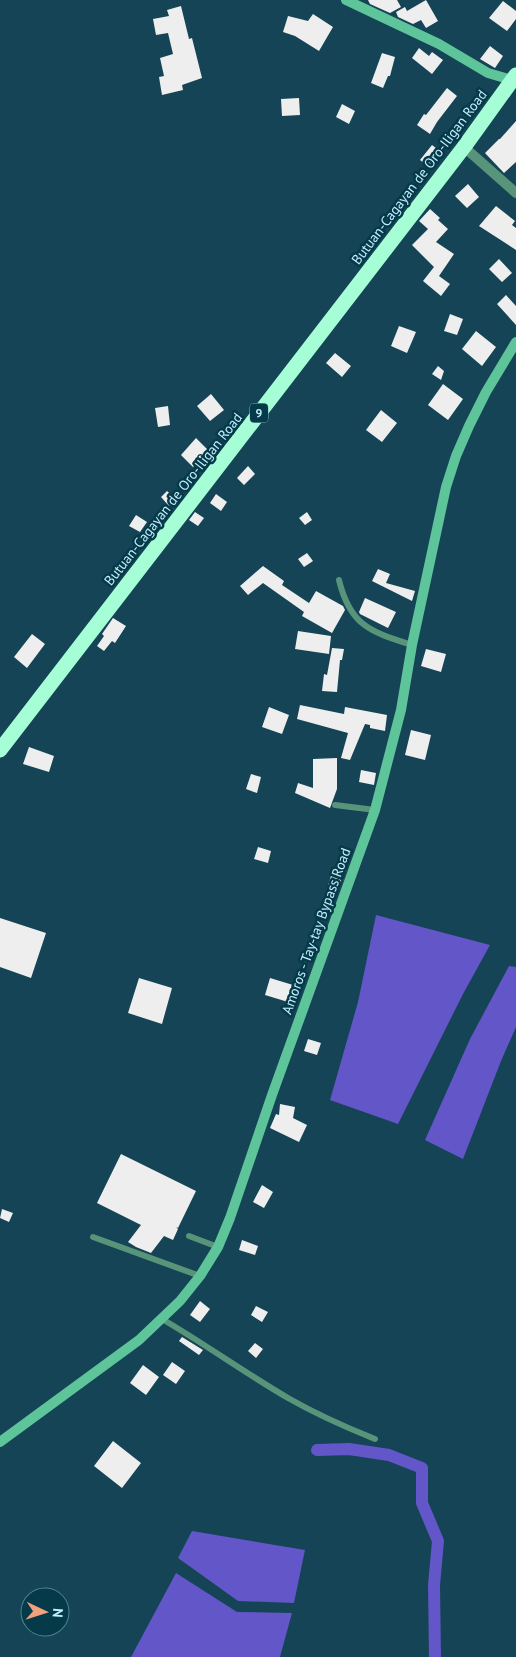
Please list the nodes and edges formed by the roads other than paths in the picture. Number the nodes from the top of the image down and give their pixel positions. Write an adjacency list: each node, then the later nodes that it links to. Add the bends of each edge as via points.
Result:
1 (346, 0): 2 (street, via 439,44 488,73)
2 (515, 79): 3 (highway, Butuan-Cagayan de Oro-Iligan Road / 9)
3 (464, 147): 4 (street); 8 (highway, Butuan-Cagayan de Oro-Iligan Road / 9)
4 (516, 193)
5 (516, 342): 7 (street, Amoros - Tay-tay Bypass Road, via 486,392 456,456 446,487)
6 (339, 580): 7 (lane, via 346,601 363,625)
7 (412, 645): 10 (street, Amoros - Tay-tay Bypass Road, via 401,710)
8 (0, 750)
9 (335, 805): 10 (lane)
10 (375, 810): 13 (street, Amoros - Tay-tay Bypass Road)
11 (189, 1236): 13 (lane)
12 (93, 1238): 14 (lane)
13 (218, 1247): 14 (street, Amoros - Tay-tay Bypass Road)
14 (200, 1276): 15 (street, Amoros - Tay-tay Bypass Road)
15 (162, 1319): 16 (lane, via 287,1397 333,1422); 17 (street, Amoros - Tay-tay Bypass Road, via 140,1340)
16 (375, 1439)
17 (0, 1442)

